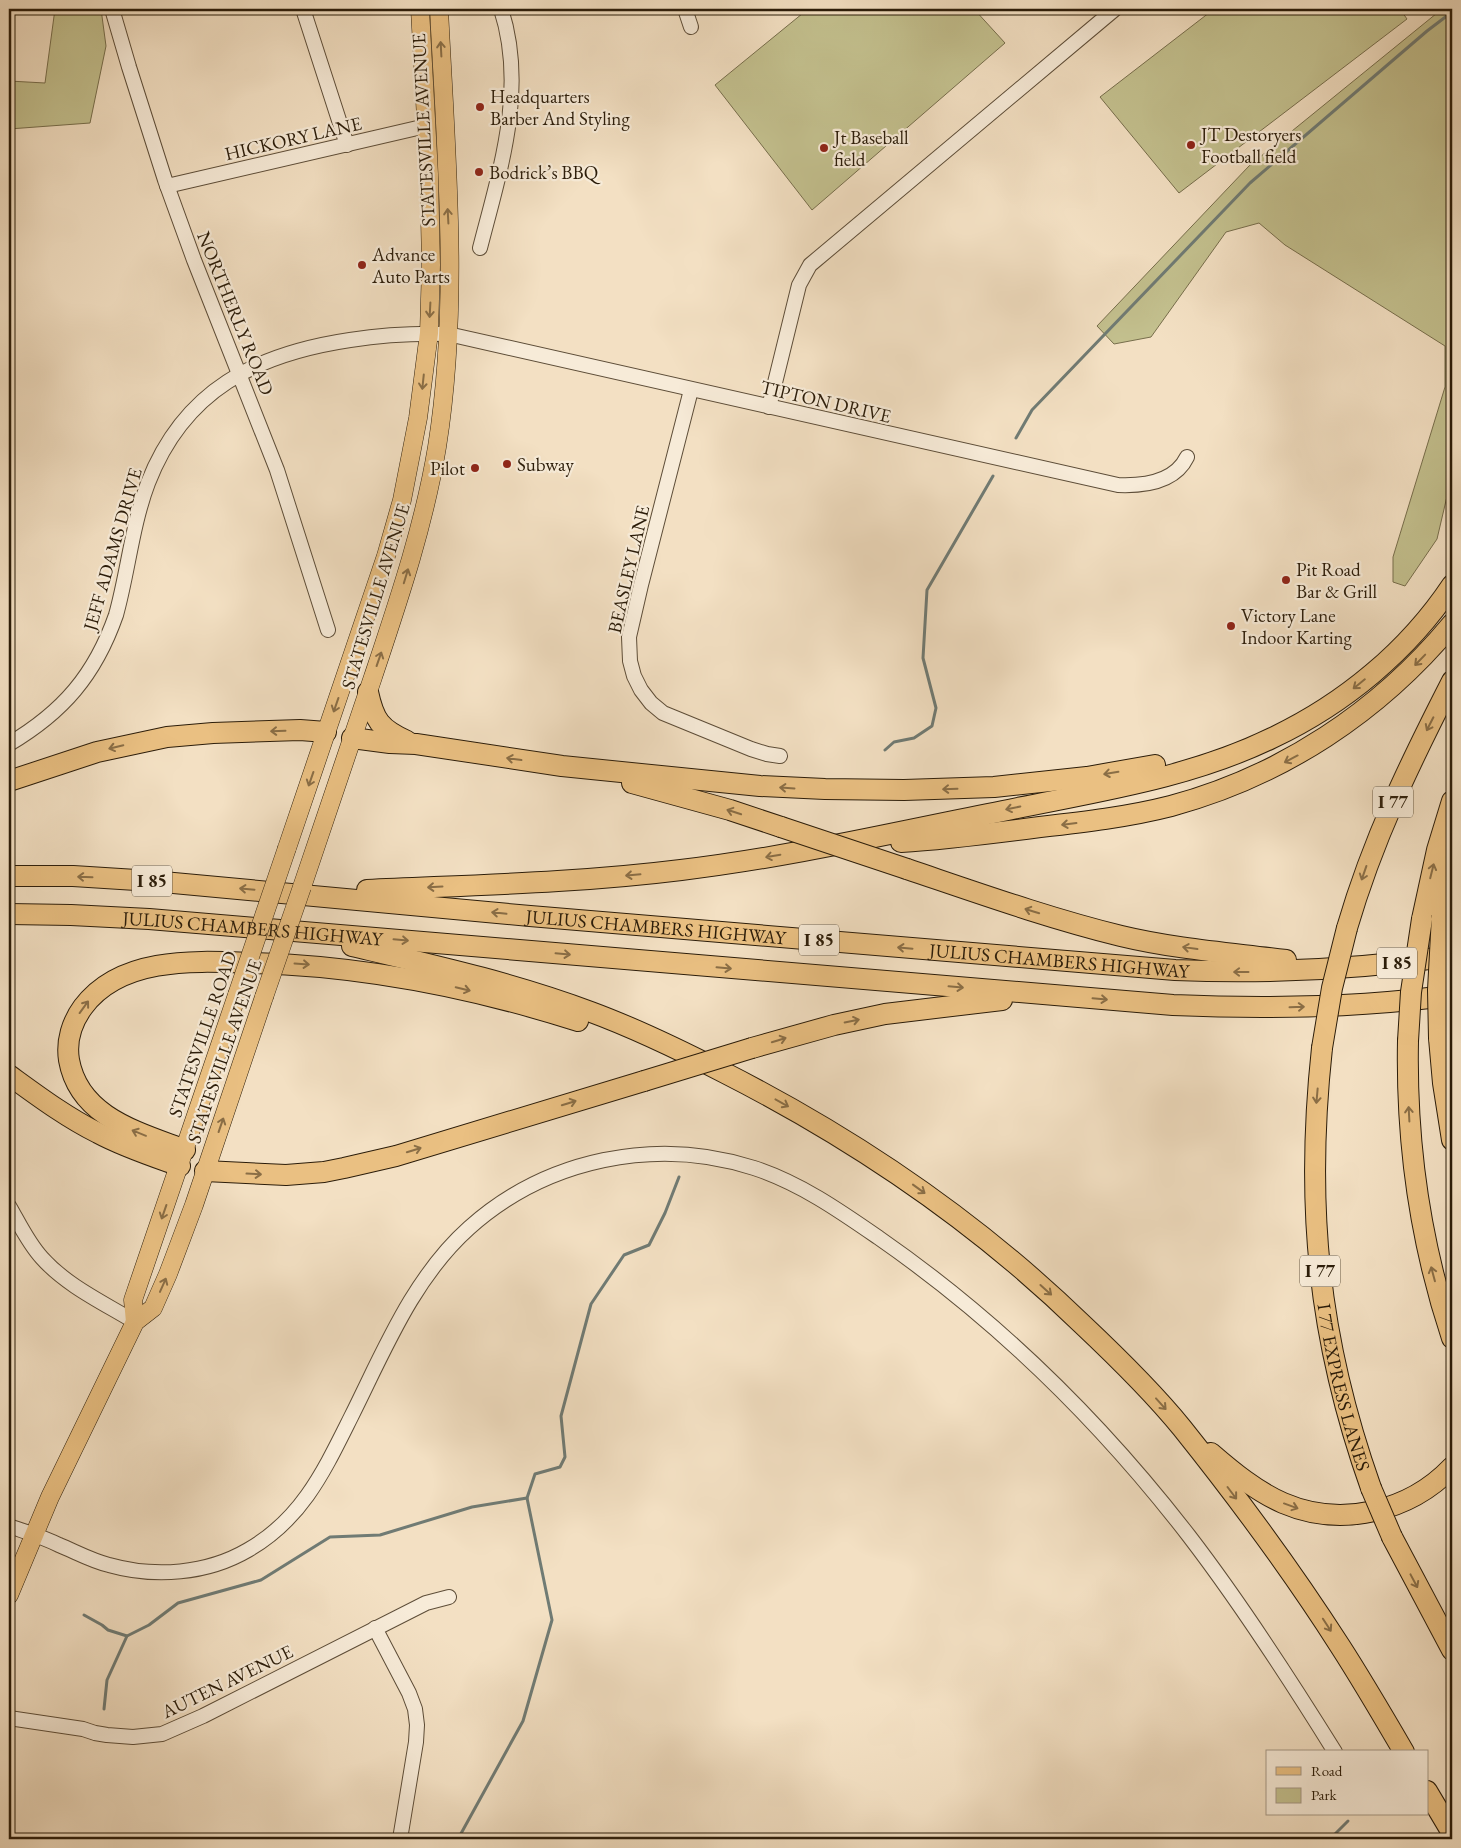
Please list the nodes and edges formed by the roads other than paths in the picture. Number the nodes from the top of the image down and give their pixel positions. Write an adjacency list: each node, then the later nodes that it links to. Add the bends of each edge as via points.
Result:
1 (112, 9): 11 (street, NORTHERLY ROAD)
2 (303, 9): 10 (street)
3 (422, 9): 9 (main road, STATESVILLE AVENUE)
4 (439, 9): 14 (main road, STATESVILLE AVENUE, one-way to 4, via 450,265)
5 (501, 9): 12 (street, via 511,57 511,102 508,135)
6 (685, 9): 8 (street)
7 (1116, 9): 17 (street, via 810,265 800,286)
8 (691, 27)
9 (426, 126): 10 (street, HICKORY LANE); 13 (main road, STATESVILLE AVENUE, one-way to 13, via 431,226)
10 (348, 145): 11 (street, HICKORY LANE)
11 (167, 186): 15 (street, NORTHERLY ROAD)
12 (480, 248)
13 (429, 333): 14 (street, JEFF ADAMS DRIVE); 15 (street, JEFF ADAMS DRIVE, via 334,342 275,358); 25 (main road, STATESVILLE AVENUE, one-way to 25, via 417,427 399,510)
14 (448, 334): 16 (street, TIPTON DRIVE); 23 (main road, STATESVILLE AVENUE, one-way to 14, via 425,506 441,421)
15 (240, 373): 21 (street, NORTHERLY ROAD, via 277,470); 27 (street, JEFF ADAMS DRIVE, via 194,409 157,463 142,502 116,615 86,678 57,710)
16 (691, 390): 17 (street, TIPTON DRIVE); 29 (street, BEASLEY LANE, via 629,637 630,661 641,690 663,713 751,749)
17 (769, 407): 18 (street, TIPTON DRIVE, via 1118,485 1141,484 1170,476 1182,466)
18 (1186, 457)
19 (1452, 585): 24 (highway, one-way to 24, via 1422,625 1391,657 1336,701)
20 (1452, 624): 33 (highway, one-way to 33, via 1407,674 1343,726 1279,765 1215,792 1170,806 1102,819 953,838)
21 (328, 630)
22 (1452, 681): 58 (highway, I 77 EXPRESS LANES / I 77, one-way to 58, bridge, via 1389,809 1347,928 1322,1048 1314,1162 1318,1260 1327,1326 1350,1426 1392,1538)
23 (368, 692): 26 (main road, STATESVILLE AVENUE); 28 (highway, via 372,710 380,724 394,735)
24 (1294, 727): 30 (highway, one-way to 30, via 1181,760 1130,770 950,789 793,788); 33 (highway, one-way to 33, via 1227,757 1149,780)
25 (326, 732): 26 (main road); 31 (highway, one-way to 31, via 300,730 167,737 97,752); 46 (main road, STATESVILLE ROAD, one-way to 46, bridge)
26 (352, 738): 28 (highway); 47 (main road, STATESVILLE AVENUE, one-way to 26, bridge)
27 (9, 744)
28 (416, 744): 30 (highway, one-way to 28)
29 (780, 756)
30 (562, 766): 40 (highway, one-way to 30, bridge, via 1189,948 1122,936 1026,909 781,827 646,786)
31 (9, 781)
32 (1452, 801): 50 (highway, one-way to 32, bridge, via 1431,1265 1418,1198 1410,1124 1408,1041 1411,992 1422,919)
33 (821, 848): 36 (highway, one-way to 36, via 611,877)
34 (1452, 854): 45 (highway, bridge, via 1442,916 1438,990 1443,1084)
35 (9, 876): 36 (highway, JULIUS CHAMBERS HIGHWAY / I 85, one-way to 35, via 112,878)
36 (295, 893): 40 (highway, JULIUS CHAMBERS HIGHWAY / I 85, one-way to 36, via 1214,972 1139,968)
37 (9, 914): 38 (highway, JULIUS CHAMBERS HIGHWAY / I 85, via 110,916)
38 (282, 930): 41 (highway, JULIUS CHAMBERS HIGHWAY / I 85, one-way to 41); 44 (highway, via 475,975 555,999 667,1043)
39 (1452, 956): 40 (highway, JULIUS CHAMBERS HIGHWAY / I 85)
40 (1342, 967)
41 (1052, 995): 42 (highway, JULIUS CHAMBERS HIGHWAY / I 85, one-way to 42, via 1252,1008 1295,1008); 47 (highway, one-way to 41, bridge, via 286,1174 344,1168 396,1156 815,1030 885,1014)
42 (1452, 995)
43 (9, 1075): 46 (highway, via 98,1133 130,1148)
44 (738, 1080): 46 (highway, one-way to 44, via 93,1106 79,1088 68,1056 74,1022 96,993 130,973 176,963 299,964 366,971 446,985 580,1021); 51 (highway, one-way to 51, via 851,1143 977,1231 1090,1331)
45 (1452, 1140)
46 (182, 1158): 47 (main road); 49 (main road, STATESVILLE ROAD, one-way to 49, via 133,1300)
47 (205, 1171): 49 (main road, STATESVILLE ROAD, one-way to 47, via 153,1308)
48 (9, 1206): 49 (street, via 30,1243 56,1272)
49 (135, 1322): 54 (main road, STATESVILLE ROAD)
50 (1452, 1338)
51 (1181, 1427): 52 (highway, one-way to 52, via 1260,1491 1295,1508 1320,1513 1357,1514 1397,1505 1432,1485); 61 (highway, one-way to 61, via 1302,1590)
52 (1452, 1467)
53 (9, 1526): 54 (street)
54 (32, 1535): 55 (main road, STATESVILLE ROAD); 60 (street, via 107,1565 157,1572 203,1568 249,1550 289,1519 311,1492 408,1305 449,1248 482,1217 541,1180 585,1164 650,1154 715,1158 789,1182 859,1224 956,1296 1049,1378 1125,1459 1189,1536 1255,1627)
55 (9, 1595)
56 (448, 1597): 57 (street, AUTEN AVENUE, via 426,1603)
57 (375, 1628): 59 (street, AUTEN AVENUE, via 162,1734 133,1737 95,1734 83,1729); 64 (street, via 409,1692 417,1725)
58 (1452, 1650)
59 (9, 1718)
60 (1334, 1750)
61 (1403, 1750)
62 (1428, 1793): 63 (highway)
63 (1452, 1832)
64 (400, 1839)

